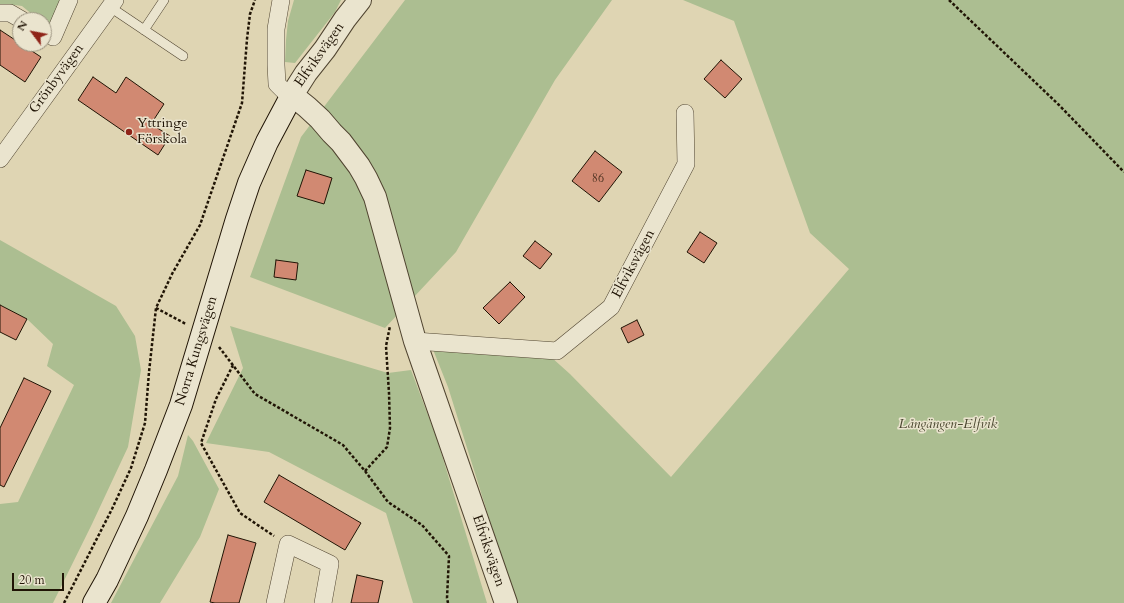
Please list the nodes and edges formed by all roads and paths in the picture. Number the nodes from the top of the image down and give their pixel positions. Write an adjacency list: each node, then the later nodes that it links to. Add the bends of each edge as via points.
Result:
1 (69, 0): 10 (street)
2 (164, 0): 11 (lane)
3 (255, 0): 20 (path, via 250,14 242,103 200,225)
4 (281, 0): 15 (street, via 276,29 277,84)
5 (360, 0): 15 (street, Elfviksvägen)
6 (949, 0): 18 (path, via 1060,105)
7 (112, 3): 11 (lane); 13 (street, Grönbyvägen)
8 (0, 13): 9 (street)
9 (12, 14)
10 (52, 28)
11 (144, 30): 14 (lane)
12 (52, 37): 13 (street)
13 (77, 51): 17 (street, Grönbyvägen)
14 (183, 56)
15 (292, 95): 19 (street, Elfviksvägen, via 341,142 366,178 375,197); 28 (street, Norra Kungsvägen, via 249,183 181,405 156,470 137,516)
16 (685, 113): 22 (street, Elfviksvägen, via 686,164 611,307 557,351)
17 (0, 159)
18 (1124, 172)
19 (402, 298): 22 (street, Elfviksvägen); 25 (path, via 392,314 386,346 390,428 387,447)
20 (156, 308): 21 (path); 27 (path, via 145,423 131,468)
21 (189, 326)
22 (415, 341): 32 (street, Elfviksvägen)
23 (219, 346): 24 (path)
24 (233, 365): 25 (path, via 255,394 343,445); 26 (path, via 216,399 201,443 240,514)
25 (365, 471): 31 (path, via 388,502 422,525 449,556)
26 (288, 544): 29 (street); 30 (street, via 330,564)
27 (64, 603)
28 (94, 603)
29 (275, 603)
30 (323, 603)
31 (448, 603)
32 (506, 603)

